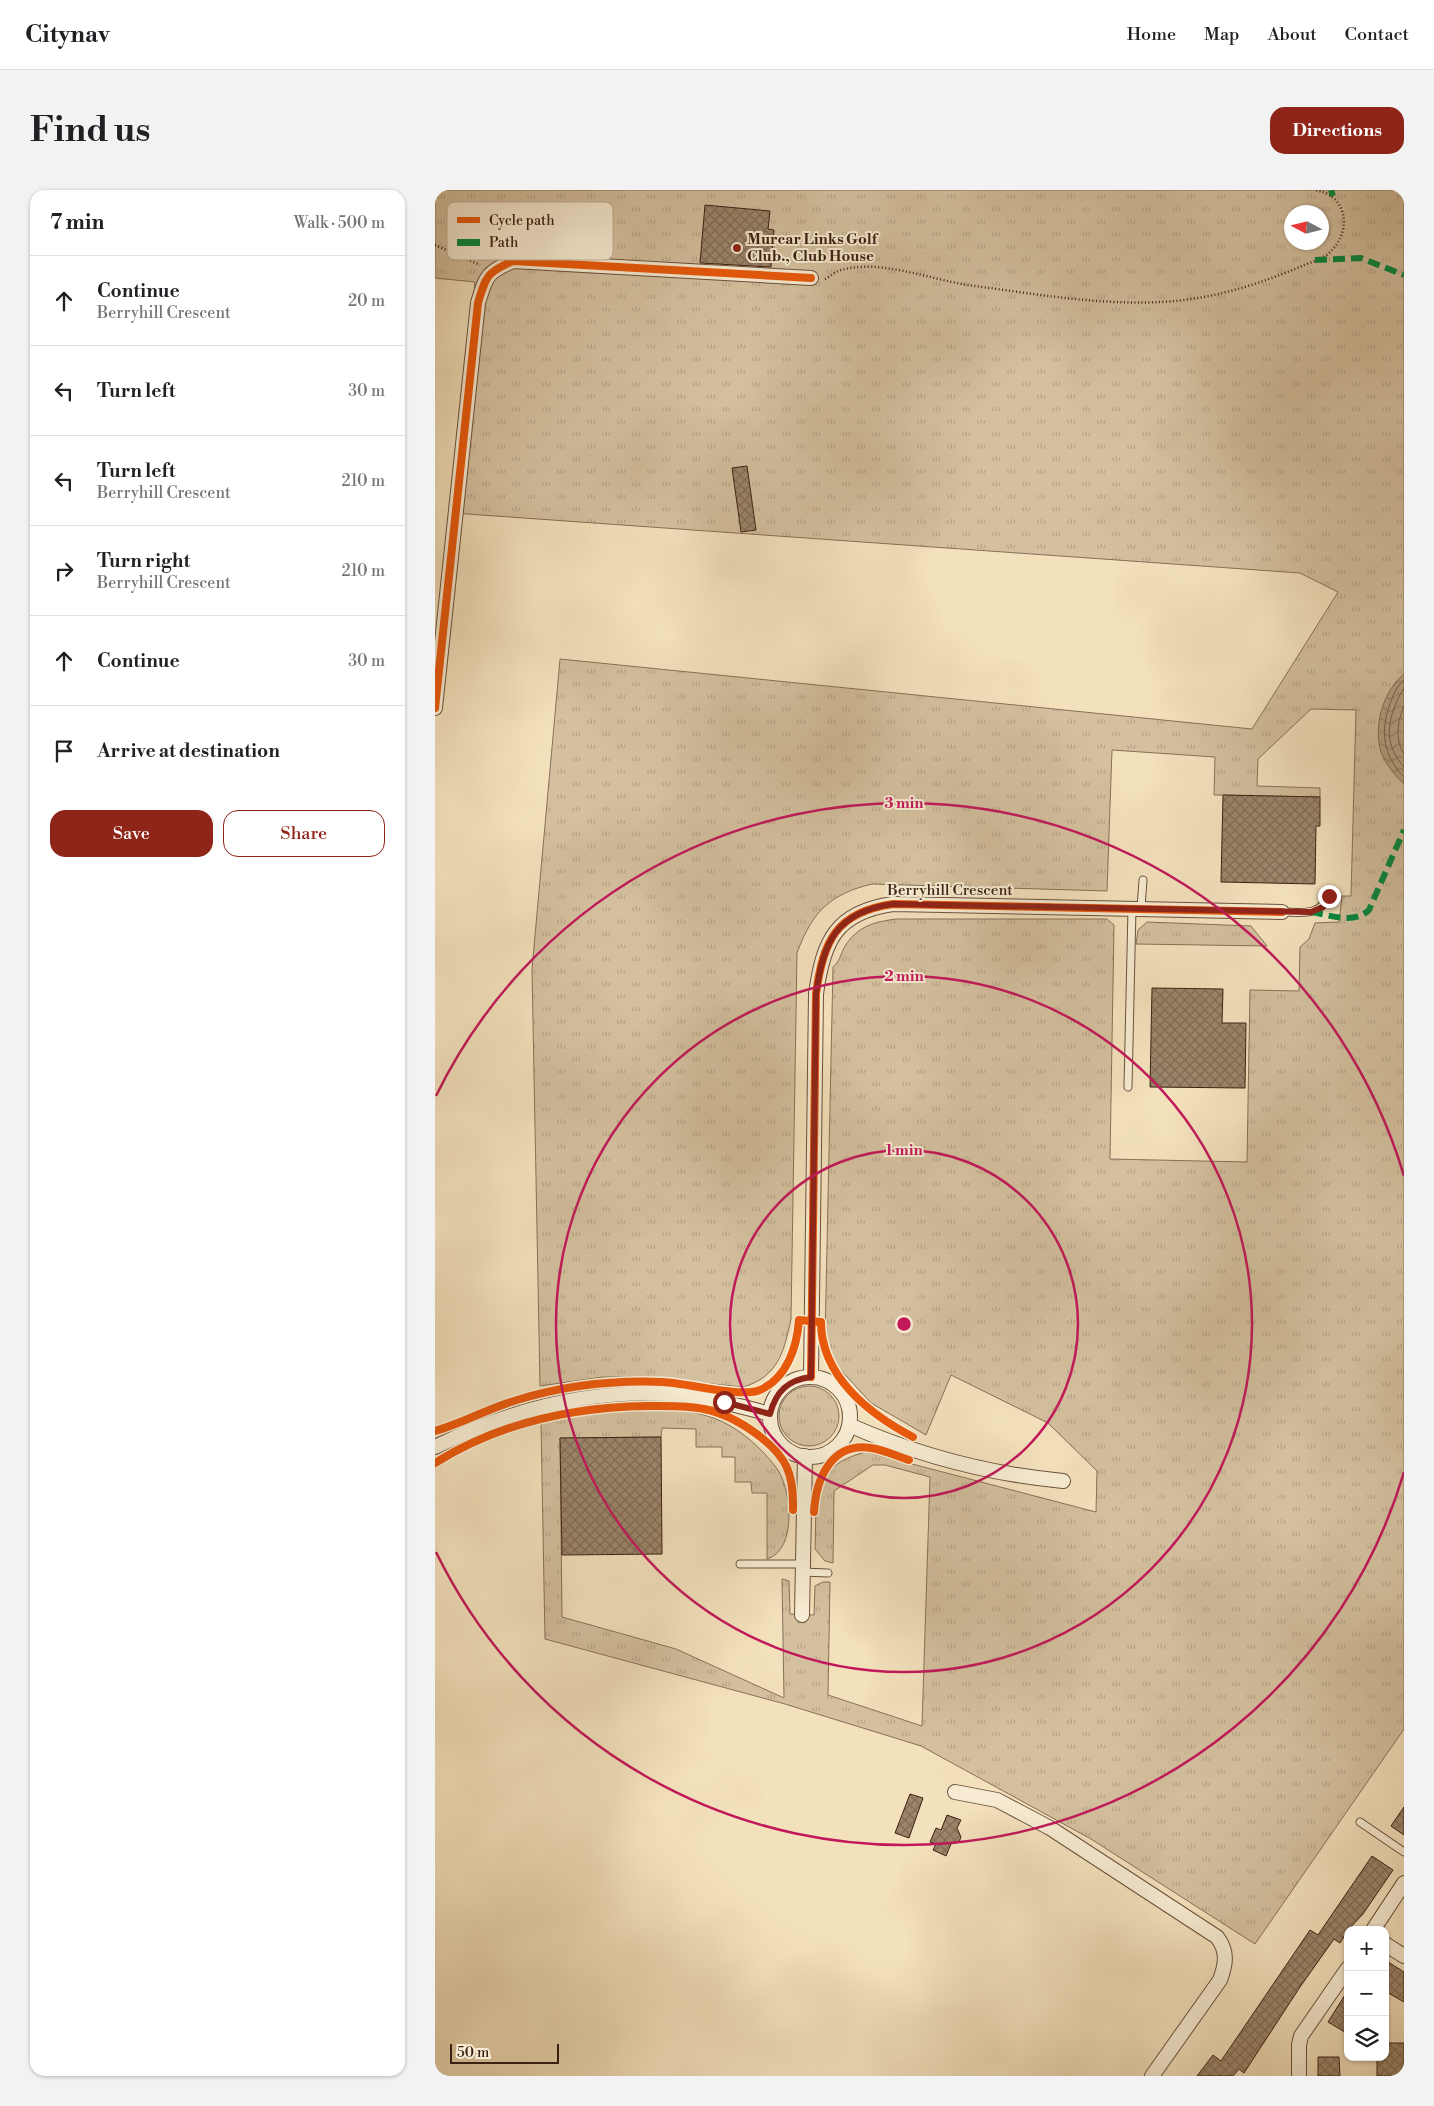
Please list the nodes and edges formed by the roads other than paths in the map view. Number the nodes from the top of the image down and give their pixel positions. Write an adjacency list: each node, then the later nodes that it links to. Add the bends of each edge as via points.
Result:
1 (811, 278): 2 (street, via 513,261 492,270 485,279 478,303)
2 (435, 708)
3 (1143, 880): 5 (lane)
4 (1329, 896): 6 (lane, via 1323,907 1316,911)
5 (1137, 908): 6 (street, Berryhill Crescent); 7 (lane); 8 (street, Berryhill Crescent, via 893,904 862,911 837,928 820,966 816,994)
6 (1282, 912)
7 (1128, 1087)
8 (811, 1377): 9 (street, via 799,1378 779,1392); 10 (street, via 837,1387 845,1398)
9 (770, 1414): 11 (street, via 689,1396 636,1394 594,1397 519,1412); 12 (street, via 771,1426 779,1442 793,1453)
10 (849, 1425): 12 (street, via 845,1436 828,1452); 13 (street, via 945,1460)
11 (435, 1447)
12 (805, 1456): 15 (street)
13 (1063, 1481)
14 (740, 1564): 15 (lane)
15 (802, 1568): 16 (lane); 17 (street)
16 (828, 1573)
17 (802, 1614)
18 (955, 1792): 26 (street, via 997,1800 1050,1828 1217,1937 1224,1946 1226,1965 1220,1980)
19 (1360, 1822): 20 (lane)
20 (1404, 1852)
21 (1404, 1883): 22 (street)
22 (1376, 1926)
23 (1389, 1947): 24 (street)
24 (1404, 1956)
25 (1346, 1971): 27 (street, via 1301,2036)
26 (1152, 2076)
27 (1299, 2076)

